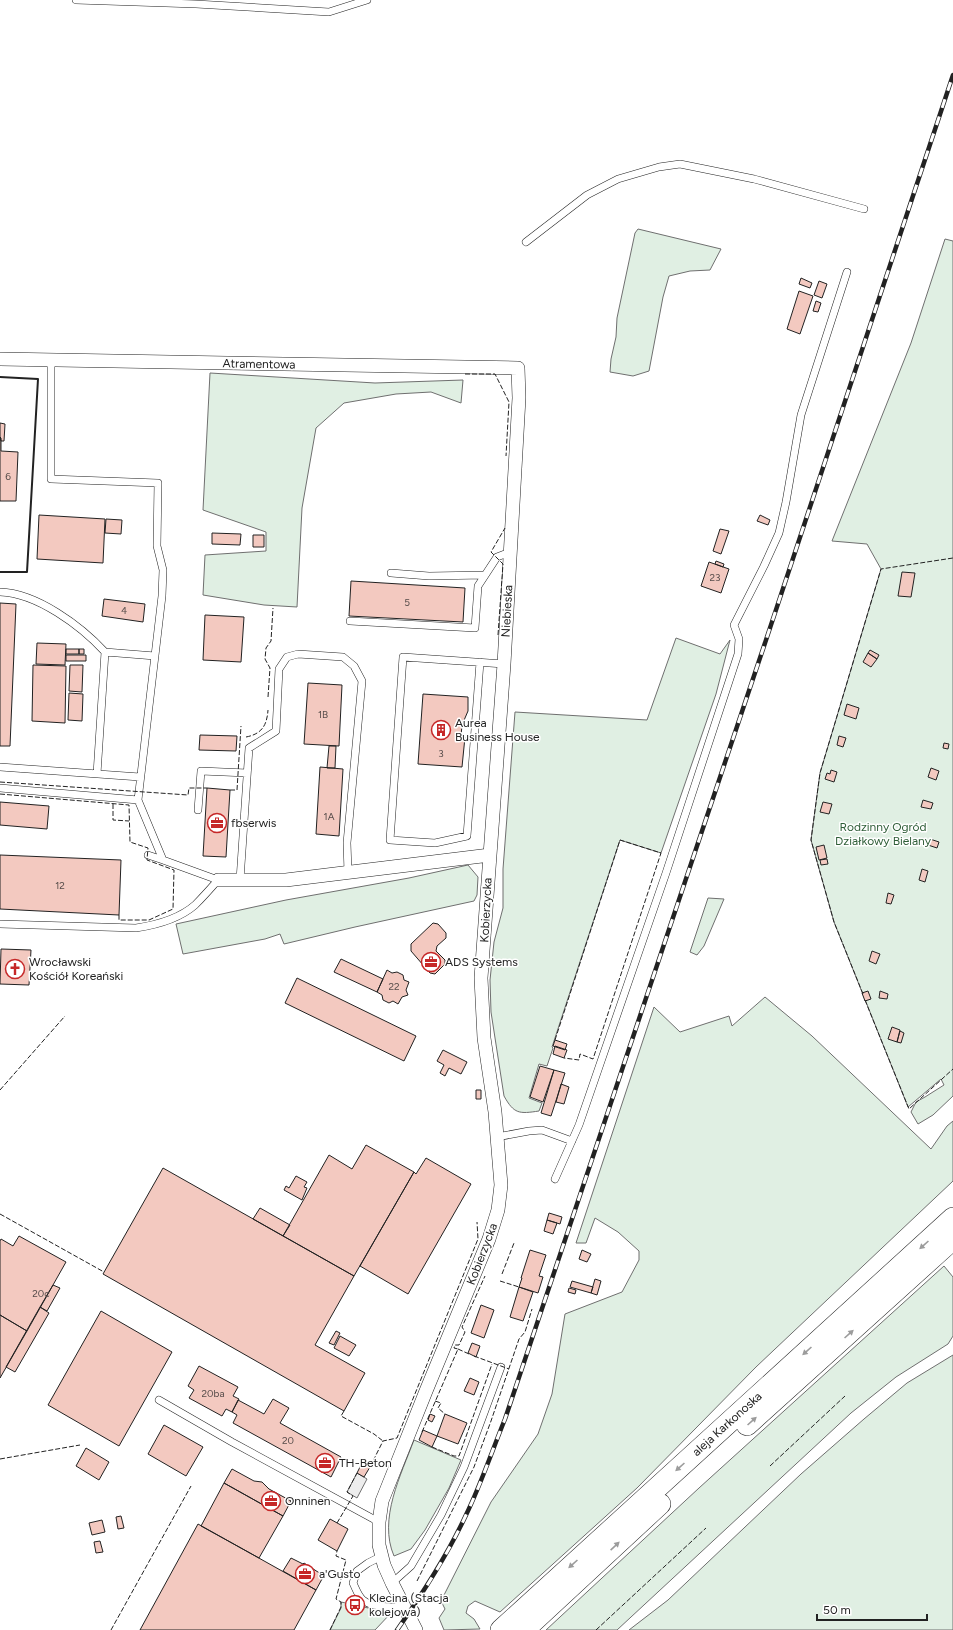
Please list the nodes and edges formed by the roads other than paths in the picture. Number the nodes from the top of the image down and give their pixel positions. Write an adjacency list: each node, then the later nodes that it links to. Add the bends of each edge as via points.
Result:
1 (76, 0): 2 (lane, via 329,12)
2 (367, 0)
3 (864, 209): 4 (lane, via 754,180 680,164 659,167 618,180 587,195)
4 (526, 242)
5 (847, 272): 33 (lane, via 801,415 779,533 734,625 739,639 738,654 666,873)
6 (0, 359): 7 (street, Atramentowa)
7 (51, 359): 8 (street, Atramentowa); 15 (lane, via 51,479 158,483 157,546 163,570)
8 (518, 368): 9 (street, Niebieska, via 519,398)
9 (510, 552): 11 (lane, via 497,557); 17 (street, Niebieska)
10 (391, 573): 11 (lane, via 429,576)
11 (485, 575): 13 (lane, via 478,586 475,628)
12 (0, 592): 14 (lane, via 36,600 94,640)
13 (350, 621)
14 (105, 652): 15 (lane); 20 (lane)
15 (155, 656): 21 (lane)
16 (480, 662): 16 (lane, via 403,657 390,840 435,842 467,836); 17 (lane)
17 (504, 664): 25 (street, Niebieska)
18 (0, 768): 20 (lane)
19 (247, 773): 24 (lane, via 201,771); 28 (lane, via 249,748 276,731 279,669 286,657 298,654 342,657 354,666 362,681 347,842); 30 (lane)
20 (97, 774): 21 (lane)
21 (140, 777): 23 (lane)
22 (0, 788): 23 (lane)
23 (138, 800): 27 (lane)
24 (198, 810)
25 (490, 854): 28 (street); 32 (street, Kobierzycka, via 481,996)
26 (148, 855): 27 (lane)
27 (163, 860): 29 (lane)
28 (348, 872): 30 (street, via 286,880)
29 (218, 880): 30 (street); 31 (lane, via 194,906 153,925 136,928)
30 (240, 880)
31 (0, 924)
32 (497, 1137): 33 (lane, via 542,1130); 39 (street, Kobierzycka, via 501,1185 495,1223 391,1476 382,1501)
33 (572, 1141): 34 (lane)
34 (555, 1180)
35 (953, 1218): 43 (main road, aleja Karkonoska, one-way to 43)
36 (953, 1239): 43 (main road, aleja Karkonoska, one-way to 36, via 674,1492)
37 (501, 1367): 41 (lane, via 464,1467 441,1515 411,1566)
38 (159, 1400): 39 (lane)
39 (379, 1522): 40 (street, Kobierzycka, via 379,1545)
40 (382, 1556): 41 (street, Kobierzycka); 42 (lane, via 357,1572 353,1583 364,1601 390,1607)
41 (392, 1582): 42 (street, Kobierzycka)
42 (404, 1607): 44 (street, Kobierzycka)
43 (511, 1628)
44 (416, 1630)

